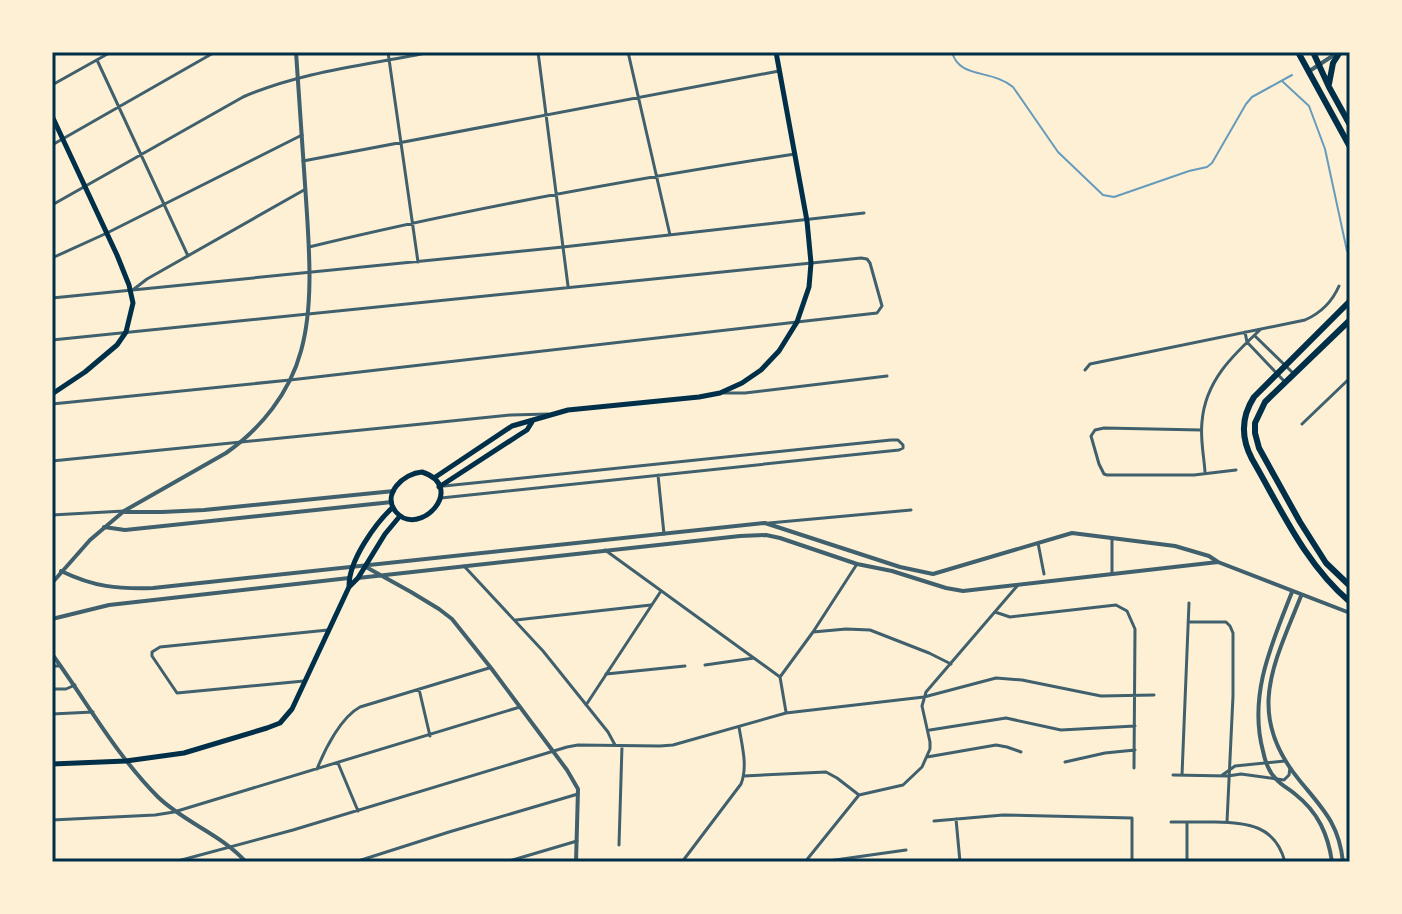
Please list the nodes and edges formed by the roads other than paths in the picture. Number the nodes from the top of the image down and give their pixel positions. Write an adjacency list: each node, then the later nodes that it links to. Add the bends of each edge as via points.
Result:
1 (111, 52): 12 (street)
2 (215, 52): 22 (street)
3 (296, 52): 18 (street)
4 (388, 52): 13 (street)
5 (431, 52): 13 (street)
6 (538, 52): 23 (street)
7 (628, 52): 21 (street)
8 (776, 52): 16 (main road)
9 (1298, 52): 14 (main road)
10 (1314, 52): 14 (street); 15 (main road)
11 (1339, 52): 15 (street); 20 (main road)
12 (97, 60): 19 (street); 22 (street)
13 (389, 61): 18 (street); 28 (street)
14 (1303, 61): 17 (main road)
15 (1319, 65): 17 (street); 20 (main road)
16 (779, 71): 21 (street); 31 (main road)
17 (1308, 72): 30 (main road)
18 (298, 77): 26 (street); 32 (street, via 243,97)
19 (52, 85)
20 (1329, 87): 25 (main road)
21 (639, 98): 23 (street); 34 (street)
22 (118, 106): 27 (street); 32 (street)
23 (546, 115): 28 (street); 37 (street)
24 (52, 116): 27 (main road)
25 (1350, 125)
26 (302, 135): 33 (street); 38 (street)
27 (63, 139): 29 (street); 35 (main road)
28 (401, 143): 33 (street); 42 (street)
29 (52, 145)
30 (1350, 147)
31 (795, 154): 34 (street); 41 (main road)
32 (141, 155): 35 (street); 38 (street)
33 (303, 161): 36 (street)
34 (657, 175): 37 (street); 44 (street)
35 (85, 186): 39 (street); 43 (main road)
36 (305, 189): 45 (street); 47 (street)
37 (556, 194): 42 (street); 46 (street)
38 (164, 204): 43 (street); 47 (street)
39 (52, 205)
40 (864, 213): 41 (street)
41 (807, 221): 44 (street); 50 (main road)
42 (413, 222): 45 (street); 49 (street)
43 (107, 233): 48 (street); 54 (main road)
44 (670, 235): 46 (street)
45 (309, 247): 51 (street)
46 (563, 247): 49 (street); 53 (street)
47 (188, 256): 54 (street)
48 (52, 258)
49 (418, 262): 51 (street)
50 (811, 263): 53 (street); 59 (main road); 59 (street, via 867,259 882,309)
51 (309, 272): 54 (street); 57 (street)
52 (1339, 286): 60 (street, via 1327,306 1311,318)
53 (568, 287): 57 (street)
54 (131, 291): 55 (street); 61 (main road)
55 (52, 298)
56 (1350, 301): 66 (main road)
57 (307, 314): 61 (street); 72 (street)
58 (1350, 320): 69 (main road)
59 (797, 322): 72 (street); 74 (main road, via 761,370)
60 (1261, 329): 62 (street); 63 (street)
61 (126, 332): 64 (street); 75 (main road, via 105,357)
62 (1245, 332): 63 (street); 65 (street); 67 (street, via 1090,364)
63 (1254, 335): 65 (street); 66 (street)
64 (52, 340)
65 (1247, 342): 68 (street); 80 (street, via 1215,379)
66 (1284, 365): 68 (main road); 69 (street)
67 (1085, 370)
68 (1276, 373): 73 (street); 124 (main road, via 1247,410 1246,445 1310,560)
69 (1294, 374): 73 (main road)
70 (887, 376): 74 (street)
71 (1350, 378): 79 (street)
72 (290, 380): 76 (street); 81 (street)
73 (1285, 382): 117 (main road, via 1259,412 1257,442 1326,563)
74 (720, 393): 77 (main road)
75 (52, 394)
76 (52, 404)
77 (551, 414): 78 (main road); 81 (street)
78 (532, 422): 86 (main road, via 512,426); 87 (main road)
79 (1302, 424)
80 (1201, 430): 84 (street); 84 (street, via 1104,428 1091,433 1104,474)
81 (242, 442): 82 (street); 92 (street)
82 (52, 461)
83 (1236, 470): 84 (street)
84 (1205, 474)
85 (658, 475): 87 (street, via 899,450 903,445 891,440); 89 (street); 97 (street)
86 (434, 478): 87 (main road); 88 (main road, via 422,472 408,475)
87 (439, 487): 89 (main road)
88 (394, 491): 90 (main road); 92 (street, via 204,510)
89 (441, 498): 94 (main road, via 423,517)
90 (393, 504): 94 (main road); 96 (street, via 125,530); 107 (main road)
91 (911, 510): 95 (street)
92 (124, 511): 93 (street); 96 (street)
93 (52, 515)
94 (400, 516): 105 (main road)
95 (765, 523): 97 (street); 98 (street)
96 (104, 527): 109 (street)
97 (664, 534): 105 (street)
98 (797, 534): 100 (street); 101 (street, via 933,574)
99 (1112, 538): 101 (street, via 1072,533); 103 (street, via 1185,548); 111 (street)
100 (794, 542): 102 (street, via 740,536); 104 (street)
101 (1038, 543): 110 (street)
102 (605, 550): 106 (street); 120 (street)
103 (1218, 562): 111 (street); 121 (street)
104 (857, 564): 116 (street, via 957,590); 133 (street)
105 (364, 566): 107 (street); 112 (street); 114 (main road)
106 (464, 566): 112 (street); 130 (street)
107 (353, 567): 113 (main road); 119 (street)
108 (52, 570): 109 (street)
109 (61, 571): 115 (street); 119 (street, via 101,586)
110 (1044, 574)
111 (1112, 574): 116 (street)
112 (380, 575): 114 (street); 141 (street, via 446,614)
113 (349, 578): 114 (street); 118 (main road); 123 (street)
114 (358, 578): 118 (main road)
115 (52, 583)
116 (1018, 585): 127 (street)
117 (1350, 586)
118 (349, 587): 132 (main road)
119 (153, 588): 123 (street)
120 (661, 591): 126 (street); 135 (street)
121 (1292, 592): 122 (street); 171 (street, via 1259,691 1259,729)
122 (1301, 595): 128 (street); 167 (street, via 1273,666 1268,694 1271,727)
123 (156, 600): 129 (street)
124 (1350, 602)
125 (1189, 603): 131 (street)
126 (652, 605): 130 (street); 142 (street)
127 (995, 612): 136 (street); 148 (street, via 1010,617 1120,606 1135,629)
128 (1350, 613)
129 (52, 619)
130 (516, 620): 151 (street)
131 (1188, 622): 175 (street, via 1226,622 1233,633); 177 (street)
132 (328, 630): 144 (main road); 144 (street, via 160,647 152,656 177,693)
133 (813, 632): 136 (street, via 862,628); 143 (street)
134 (52, 654): 139 (street)
135 (754, 658): 137 (street); 143 (street)
136 (951, 664): 150 (street)
137 (705, 665)
138 (52, 666): 139 (street)
139 (61, 666): 145 (street)
140 (685, 666): 142 (street)
141 (491, 668): 147 (street); 152 (street)
142 (606, 674): 151 (street)
143 (780, 677): 154 (street)
144 (304, 681): 166 (main road, via 280,723 184,753)
145 (75, 685): 146 (street); 153 (street)
146 (52, 689)
147 (419, 689): 159 (street); 174 (street, via 351,711)
148 (1136, 695): 149 (street); 150 (street, via 1090,695 1002,678); 156 (street)
149 (1154, 695)
150 (924, 697): 154 (street); 158 (street)
151 (586, 705): 160 (street)
152 (521, 707): 159 (street); 163 (street)
153 (93, 712): 155 (street); 166 (street)
154 (786, 713): 157 (street)
155 (52, 714)
156 (1135, 726): 158 (street, via 1053,729 1006,718); 162 (street)
157 (739, 727): 161 (street, via 673,745); 178 (street)
158 (929, 731): 165 (street)
159 (430, 736): 169 (street)
160 (615, 745): 161 (street); 163 (street, via 578,745)
161 (622, 746): 191 (street)
162 (1135, 750): 168 (street); 172 (street)
163 (553, 752): 180 (street); 182 (street)
164 (1021, 752): 165 (street, via 996,745)
165 (927, 757): 181 (street, via 903,785)
166 (126, 761): 170 (main road); 183 (street)
167 (1285, 761): 171 (street); 173 (street)
168 (1065, 762)
169 (338, 763): 174 (street); 182 (street)
170 (52, 764)
171 (1267, 764): 175 (street, via 1235,766); 179 (street)
172 (1134, 768)
173 (1290, 768): 179 (street, via 1288,778); 209 (street, via 1332,822)
174 (317, 769): 183 (street)
175 (1228, 774): 177 (street); 179 (street); 189 (street)
176 (1173, 775): 177 (street)
177 (1182, 775)
178 (744, 776): 181 (street, via 826,772); 201 (street)
179 (1277, 780): 208 (street, via 1319,820)
180 (578, 794): 190 (street); 198 (street)
181 (858, 797): 202 (street)
182 (358, 811): 192 (street)
183 (174, 812): 185 (street); 192 (street)
184 (956, 819): 186 (street); 204 (street); 205 (street, via 1132,818)
185 (52, 820)
186 (934, 821)
187 (1171, 822): 188 (street)
188 (1187, 822): 189 (street); 206 (street)
189 (1227, 822): 207 (street, via 1264,831 1279,846)
190 (577, 841): 199 (street); 200 (street)
191 (619, 845)
192 (232, 847): 194 (street); 197 (street)
193 (906, 850): 203 (street)
194 (203, 855): 195 (street); 196 (street)
195 (174, 862)
196 (204, 862)
197 (246, 862)
198 (355, 862)
199 (506, 862)
200 (576, 862)
201 (682, 862)
202 (805, 862)
203 (821, 862)
204 (960, 862)
205 (1132, 862)
206 (1187, 862)
207 (1285, 862)
208 (1332, 862)
209 (1343, 862)

